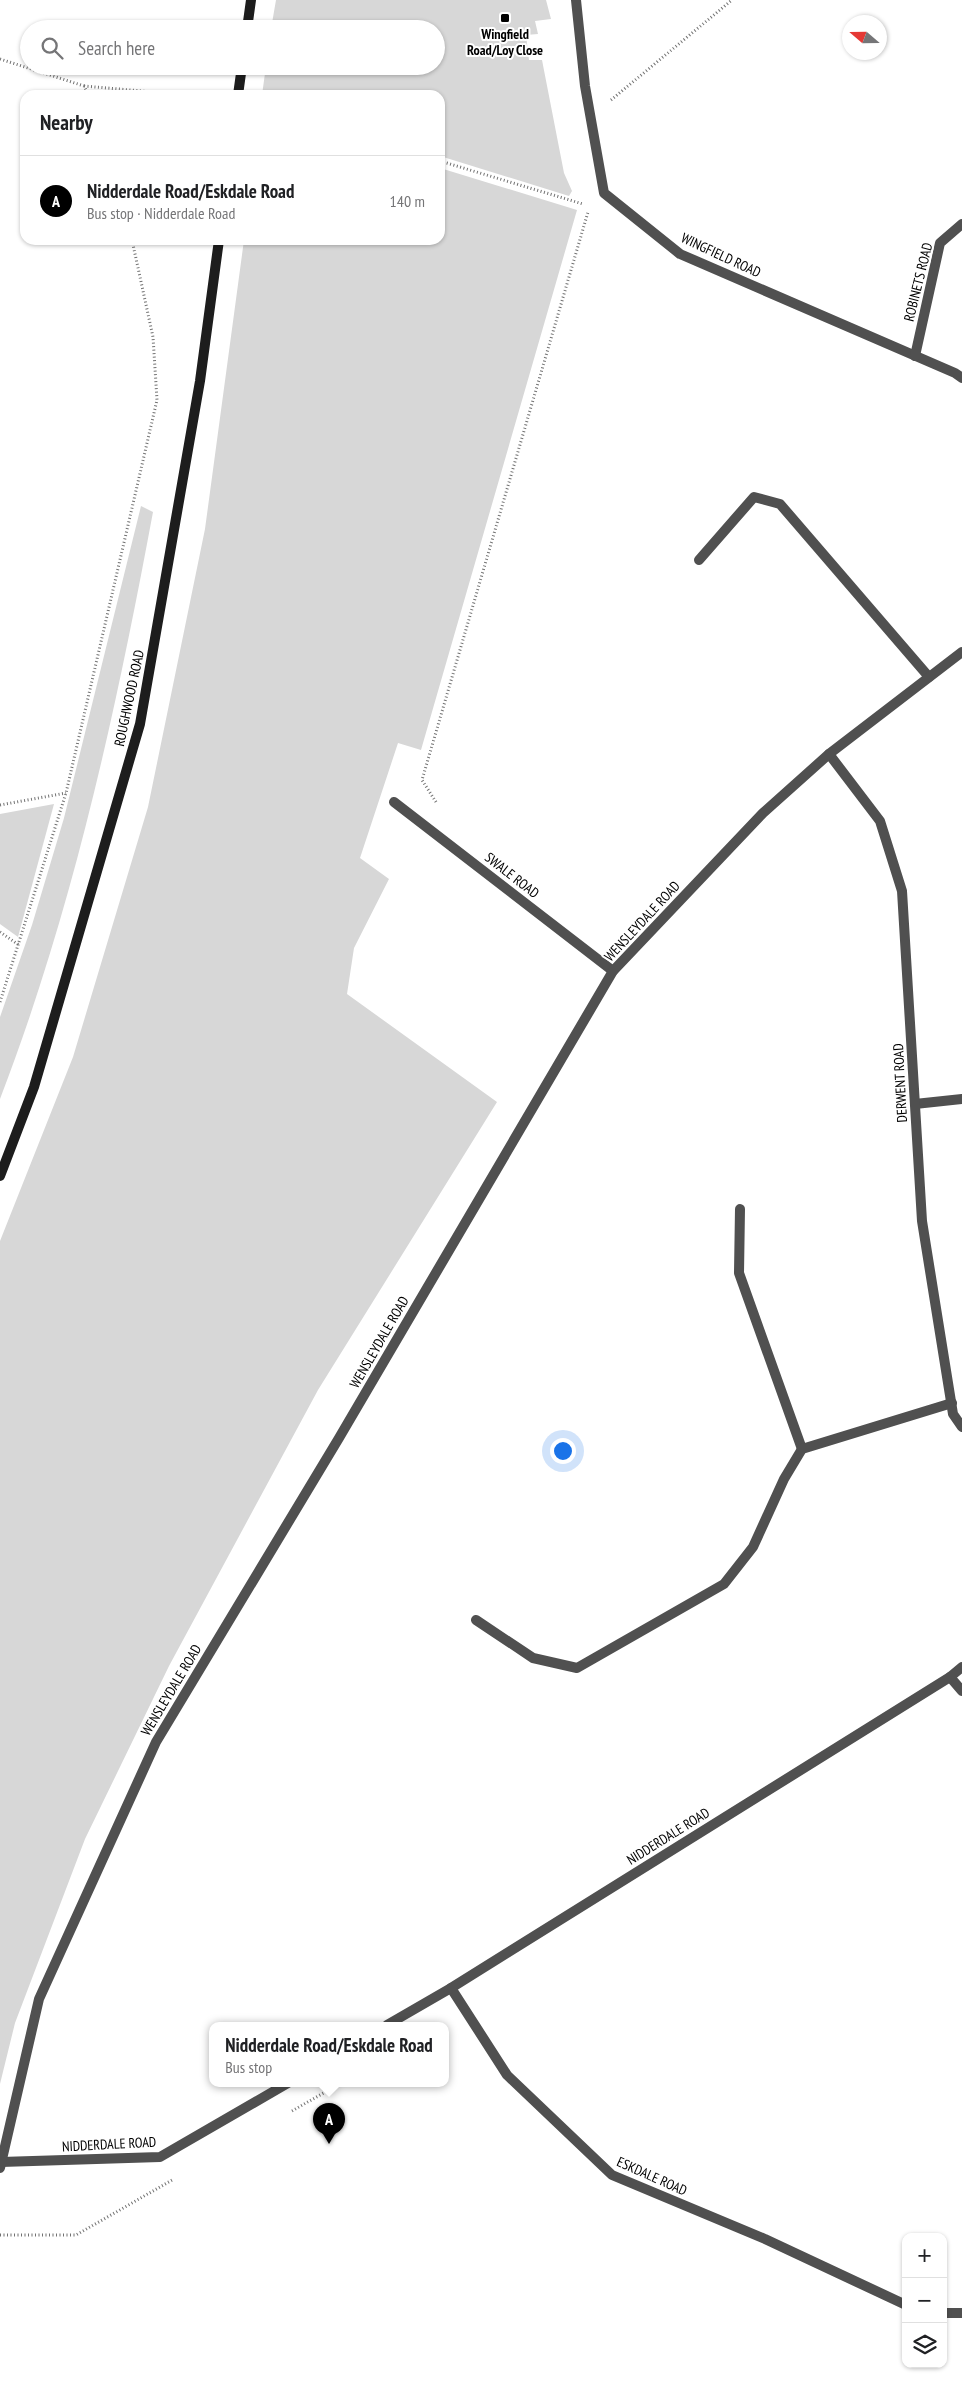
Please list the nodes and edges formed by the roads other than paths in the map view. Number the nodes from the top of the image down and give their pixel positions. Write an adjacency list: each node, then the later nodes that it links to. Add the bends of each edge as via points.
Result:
1 (251, 0): 3 (street)
2 (576, 0): 8 (street, WINGFIELD ROAD, via 604,193 680,254)
3 (248, 20)
4 (241, 75): 5 (street)
5 (239, 90)
6 (962, 224): 8 (street, ROBINETS ROAD, via 940,243)
7 (218, 245): 18 (street, ROUGHWOOD ROAD, via 200,381 140,724 34,1087)
8 (915, 356): 9 (street, WINGFIELD ROAD)
9 (962, 378)
10 (699, 560): 12 (street, via 754,497 780,504)
11 (962, 652): 12 (street, WENSLEYDALE ROAD)
12 (929, 677): 13 (street, WENSLEYDALE ROAD)
13 (829, 754): 15 (street, WENSLEYDALE ROAD, via 763,813); 17 (street, DERWENT ROAD, via 880,821 902,892)
14 (394, 802): 15 (street, SWALE ROAD)
15 (613, 970): 30 (street, WENSLEYDALE ROAD, via 339,1438 156,1742 39,1999)
16 (962, 1099): 17 (street)
17 (915, 1104): 20 (street, DERWENT ROAD, via 922,1221)
18 (0, 1176)
19 (740, 1209): 22 (street, via 740,1273)
20 (952, 1403): 21 (street, DERWENT ROAD, via 953,1414); 22 (street)
21 (962, 1427)
22 (802, 1449): 23 (street, via 753,1547 724,1584 576,1668 533,1658)
23 (476, 1620)
24 (962, 1668): 25 (street, NIDDERDALE ROAD)
25 (950, 1677): 26 (street); 27 (street, NIDDERDALE ROAD)
26 (962, 1691)
27 (450, 1988): 28 (street, NIDDERDALE ROAD); 31 (street, ESKDALE ROAD, via 507,2075 612,2175 765,2239)
28 (392, 2022)
29 (281, 2087): 30 (street, NIDDERDALE ROAD, via 160,2158)
30 (0, 2165)
31 (902, 2303)
32 (947, 2313): 33 (street)
33 (962, 2313)

